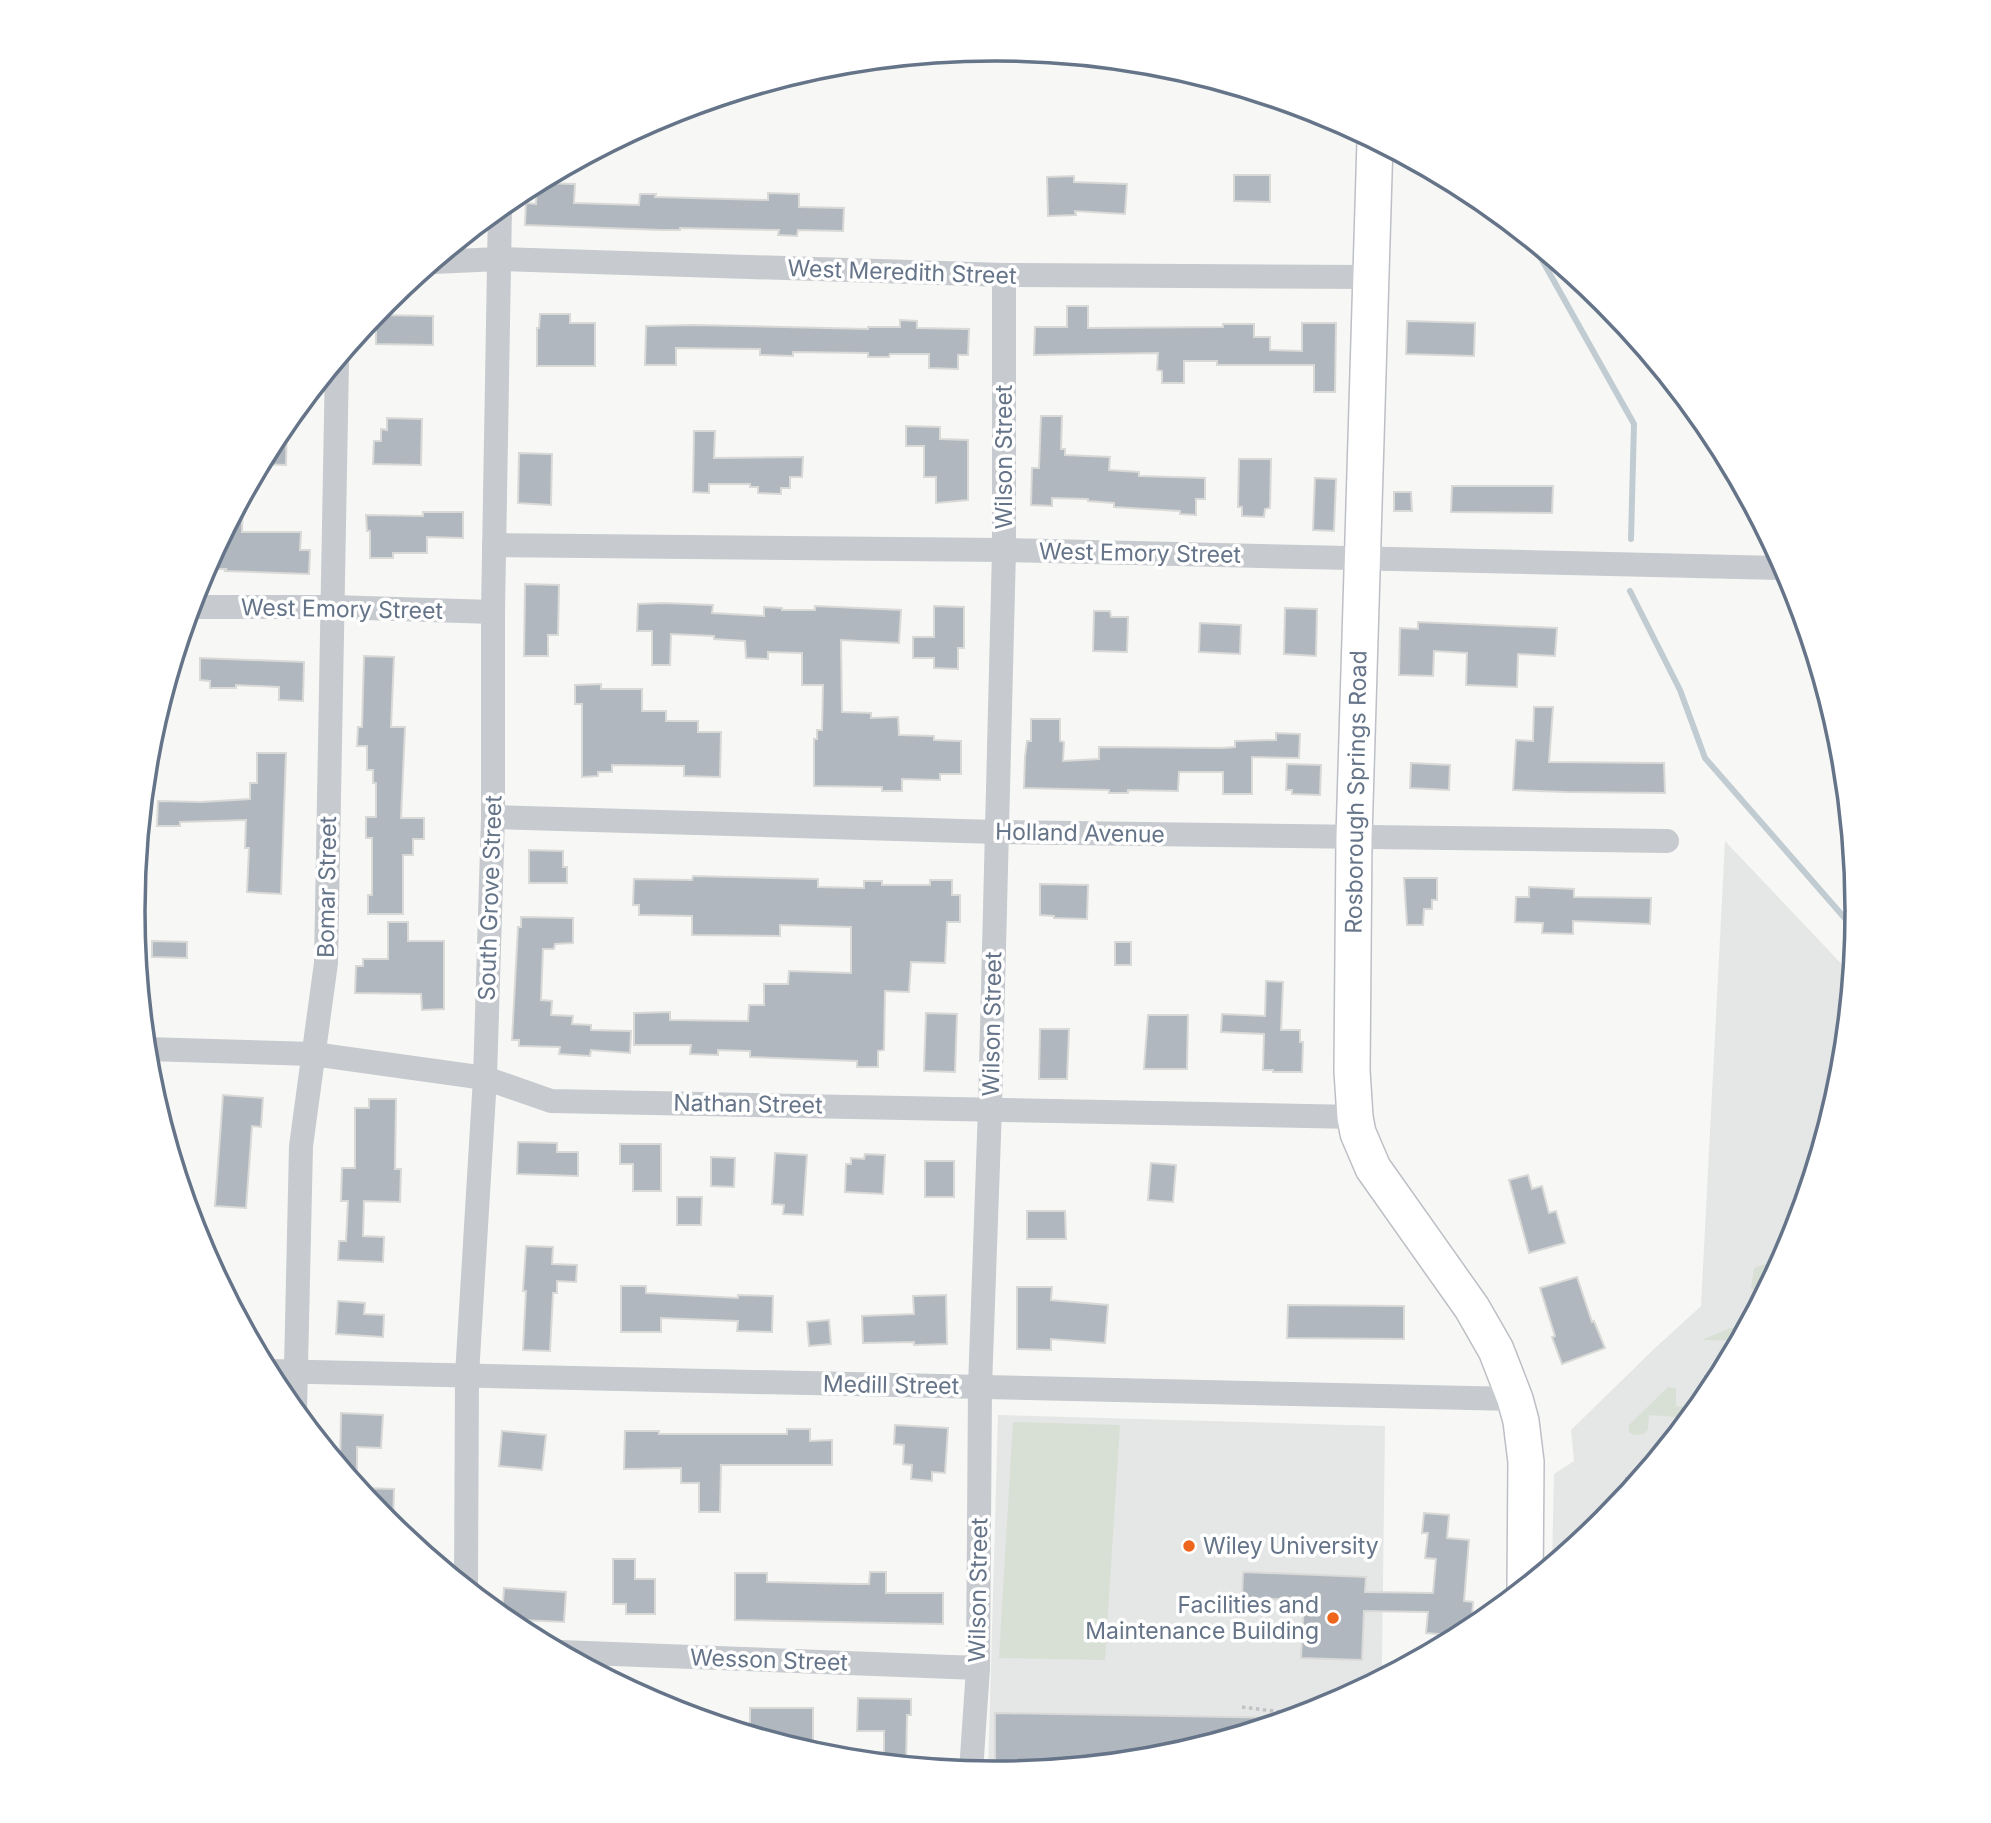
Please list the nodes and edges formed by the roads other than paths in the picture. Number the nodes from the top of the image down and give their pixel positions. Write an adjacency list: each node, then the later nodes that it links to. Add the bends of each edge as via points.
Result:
1 (1375, 150): 6 (street, Rosborough Springs Road)
2 (500, 222): 3 (street, South Grove Street)
3 (499, 259): 4 (street, West Meredith Street); 5 (street, West Meredith Street); 8 (street, South Grove Street)
4 (448, 261)
5 (1004, 275): 6 (street, West Meredith Street); 9 (street, Wilson Street)
6 (1370, 277): 10 (street, Rosborough Springs Road)
7 (337, 375): 13 (street, Bomar Street)
8 (494, 545): 9 (street, West Emory Street); 14 (street, South Grove Street)
9 (1004, 550): 10 (street, West Emory Street); 16 (street, Wilson Street)
10 (1362, 558): 11 (street, West Emory Street); 17 (street, Rosborough Springs Road)
11 (1773, 568)
12 (202, 607): 13 (street, West Emory Street)
13 (333, 607): 14 (street, West Emory Street); 20 (street, Bomar Street, via 326,963)
14 (493, 612): 15 (street, South Grove Street)
15 (493, 817): 16 (street, Holland Avenue); 21 (street, South Grove Street)
16 (996, 832): 17 (street, Holland Avenue); 22 (street, Wilson Street)
17 (1354, 837): 18 (street, Holland Avenue); 23 (street, Rosborough Springs Road)
18 (1667, 841)
19 (157, 1049): 20 (street, Nathan Street)
20 (313, 1054): 21 (street, Nathan Street); 25 (street, Bomar Street, via 301,1146)
21 (485, 1078): 22 (street, Nathan Street, via 551,1101); 26 (street, South Grove Street)
22 (990, 1108): 23 (street, Nathan Street); 27 (street, Wilson Street)
23 (1355, 1117): 29 (street, Rosborough Springs Road, via 1373,1168 1479,1319)
24 (281, 1371): 25 (street, Medill Street)
25 (296, 1372): 26 (street, Medill Street); 28 (street, Bomar Street)
26 (467, 1375): 27 (street, Medill Street); 30 (street, South Grove Street)
27 (980, 1387): 29 (street, Medill Street); 33 (street, Wilson Street)
28 (295, 1393)
29 (1515, 1399): 31 (street, Rosborough Springs Road, via 1526,1462)
30 (466, 1576)
31 (1525, 1576)
32 (579, 1653): 33 (street, Wesson Street)
33 (978, 1668): 34 (street, Wilson Street)
34 (972, 1761)

